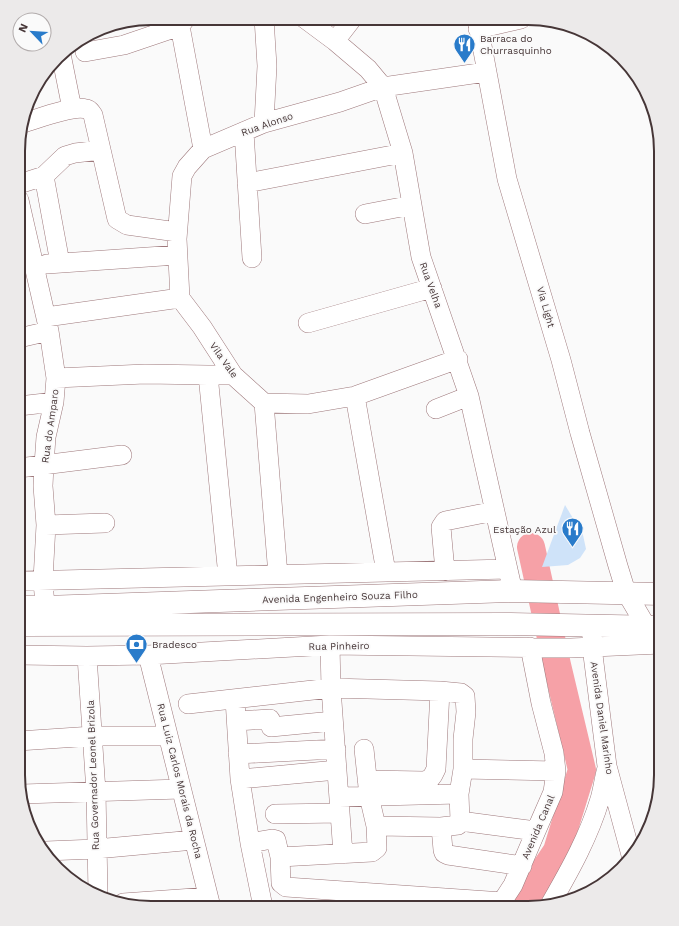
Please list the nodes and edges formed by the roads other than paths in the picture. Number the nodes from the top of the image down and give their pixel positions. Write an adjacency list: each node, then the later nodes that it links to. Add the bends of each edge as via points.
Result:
1 (175, 25): 8 (street, via 124,45)
2 (183, 25): 16 (street)
3 (265, 25): 14 (street, via 268,66)
4 (314, 25): 7 (street, Rua Velha)
5 (348, 25): 7 (street)
6 (478, 25): 10 (street, Via Light)
7 (336, 41): 11 (street, Rua Velha, via 368,69)
8 (85, 52)
9 (62, 62): 12 (street)
10 (486, 72): 11 (street, Rua Alonso); 58 (street, Via Light, via 508,179)
11 (383, 87): 14 (street, Rua Alonso); 18 (street, Rua Velha)
12 (72, 109): 13 (street); 17 (street, via 90,110)
13 (28, 121)
14 (264, 123): 15 (street, Rua Alonso)
15 (244, 132): 16 (street, Rua Alonso); 21 (street)
16 (203, 149): 25 (street, Rua Alonso, via 182,176)
17 (101, 150): 19 (street, via 65,156); 25 (street, via 117,219 127,225)
18 (403, 153): 21 (street); 22 (street, Rua Velha)
19 (44, 176): 20 (street); 28 (street)
20 (25, 182)
21 (246, 183): 27 (street)
22 (412, 205): 23 (street); 30 (street, Rua Velha, via 421,257)
23 (365, 214)
24 (25, 226): 29 (street, Rua do Amparo)
25 (177, 232): 26 (street, Rua Alonso)
26 (177, 255): 28 (street); 31 (street, Rua Alonso)
27 (252, 258)
28 (60, 263): 29 (street)
29 (34, 264): 33 (street, Rua do Amparo)
30 (432, 288): 32 (street); 35 (street, Rua Velha)
31 (180, 298): 33 (street); 37 (street, Vila Vale)
32 (308, 323)
33 (48, 324): 34 (street); 38 (street, Rua do Amparo)
34 (25, 335)
35 (458, 359): 39 (street); 40 (street, Rua Velha)
36 (208, 375): 37 (street); 38 (street, via 145,374); 54 (street)
37 (233, 376): 42 (street, Vila Vale)
38 (56, 378): 41 (street, Rua do Amparo)
39 (355, 396): 42 (street, via 308,404); 52 (street)
40 (469, 396): 44 (street); 48 (street, Rua Velha)
41 (54, 402): 43 (street); 46 (street, Rua do Amparo, via 46,437)
42 (264, 403): 53 (street)
43 (25, 405)
44 (436, 409)
45 (122, 455): 46 (street)
46 (44, 465): 47 (street); 50 (street, Rua do Amparo)
47 (25, 467)
48 (495, 512): 51 (street, via 445,521 442,524); 57 (street, Rua Velha)
49 (105, 523): 50 (street)
50 (46, 525): 55 (street, Rua do Amparo)
51 (446, 571): 52 (street); 57 (street)
52 (386, 572): 53 (street)
53 (278, 575): 54 (street)
54 (228, 576): 55 (street)
55 (44, 580): 56 (street); 61 (street, Rua do Amparo)
56 (25, 581)
57 (508, 581): 58 (main road, Avenida Engenheiro Souza Filho, via 582,592); 61 (main road, Avenida Engenheiro Souza Filho)
58 (626, 592): 59 (main road, Avenida Engenheiro Souza Filho); 64 (street, Via Light)
59 (654, 594)
60 (25, 607): 61 (main road, Avenida Engenheiro Souza Filho)
61 (45, 607)
62 (25, 625): 63 (main road)
63 (589, 625): 64 (main road); 68 (street, Avenida Daniel Marinho)
64 (653, 627)
65 (654, 644): 68 (street, Rua Pinheiro)
66 (330, 645): 67 (street, Rua Pinheiro); 69 (street, Rua Pinheiro); 72 (street)
67 (537, 647): 68 (street, Rua Pinheiro); 89 (street, Avenida Canal, via 541,703)
68 (592, 647): 86 (street, Avenida Daniel Marinho)
69 (148, 654): 71 (street, Rua Pinheiro); 79 (street, Rua Luiz Carlos Morais da Rocha)
70 (25, 655): 71 (street, Rua Pinheiro)
71 (87, 656): 78 (street, Rua Governador Leonel Brizola)
72 (331, 688): 73 (street); 74 (street); 77 (street)
73 (440, 691): 80 (street); 81 (street, via 461,693 473,712)
74 (235, 699): 75 (street); 76 (street)
75 (188, 704)
76 (237, 721): 77 (street); 85 (street)
77 (333, 721): 83 (street)
78 (93, 736): 79 (street); 82 (street); 93 (street, Rua Governador Leonel Brizola)
79 (168, 736): 92 (street, Rua Luiz Carlos Morais da Rocha)
80 (438, 737): 81 (street); 91 (street, via 436,769 430,778 424,781)
81 (463, 739): 87 (street)
82 (25, 741)
83 (336, 749): 85 (street); 88 (street)
84 (364, 749): 91 (street)
85 (238, 754): 90 (street)
86 (607, 766): 106 (street, Avenida Daniel Marinho); 110 (street, via 600,799 586,835 574,863)
87 (463, 769): 89 (street); 95 (street)
88 (337, 770): 90 (street); 96 (street)
89 (556, 771): 100 (street, Avenida Canal, via 553,792)
90 (240, 779): 102 (street)
91 (368, 788): 95 (street); 96 (street); 99 (street)
92 (181, 789): 93 (street); 101 (street, Rua Luiz Carlos Morais da Rocha)
93 (96, 792): 94 (street); 105 (street, Rua Governador Leonel Brizola)
94 (26, 794)
95 (459, 794): 98 (street)
96 (339, 805): 97 (street); 104 (street)
97 (275, 814)
98 (452, 825): 99 (street); 100 (street); 108 (street, via 443,850 448,855)
99 (376, 826): 104 (street, via 377,848 372,852)
100 (536, 831): 108 (street, Avenida Canal)
101 (194, 840): 105 (street); 111 (street, Rua Luiz Carlos Morais da Rocha)
102 (250, 843): 103 (street); 112 (street)
103 (277, 847): 104 (street); 113 (street, via 281,883 286,887)
104 (343, 847)
105 (96, 849): 107 (street); 109 (street, Rua Governador Leonel Brizola)
106 (630, 850)
107 (50, 851)
108 (522, 866): 114 (street, Avenida Canal)
109 (98, 889)
110 (554, 898)
111 (210, 901)
112 (262, 901)
113 (452, 901)
114 (502, 901)

